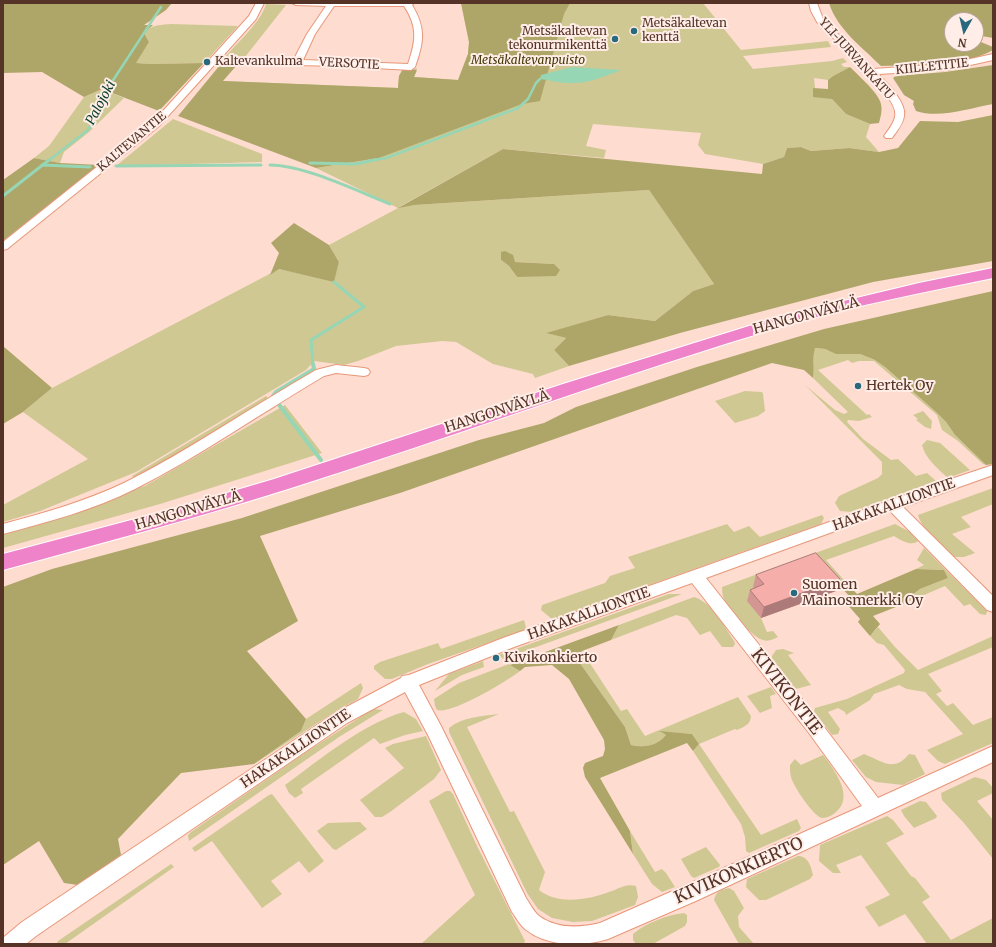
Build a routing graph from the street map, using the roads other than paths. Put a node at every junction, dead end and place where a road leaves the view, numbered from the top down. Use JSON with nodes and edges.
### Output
{"nodes":[{"id":1,"x":260,"y":3,"type":"edge"},
{"id":2,"x":296,"y":3,"type":"edge"},
{"id":3,"x":407,"y":3,"type":"edge"},
{"id":4,"x":410,"y":3,"type":"edge"},
{"id":5,"x":813,"y":3,"type":"edge"},
{"id":6,"x":330,"y":4,"type":"edge"},
{"id":7,"x":993,"y":57,"type":"edge"},
{"id":8,"x":214,"y":60,"type":"junction"},
{"id":9,"x":298,"y":61,"type":"junction"},
{"id":10,"x":871,"y":72,"type":"junction"},
{"id":11,"x":889,"y":136,"type":"dead end"},
{"id":12,"x":3,"y":247,"type":"edge"},
{"id":13,"x":993,"y":273,"type":"edge"},
{"id":14,"x":364,"y":372,"type":"dead end"},
{"id":15,"x":993,"y":470,"type":"edge"},
{"id":16,"x":892,"y":505,"type":"junction"},
{"id":17,"x":3,"y":529,"type":"edge"},
{"id":18,"x":3,"y":562,"type":"edge"},
{"id":19,"x":695,"y":576,"type":"junction"},
{"id":20,"x":993,"y":606,"type":"edge"},
{"id":21,"x":408,"y":681,"type":"junction"},
{"id":22,"x":993,"y":754,"type":"edge"},
{"id":23,"x":875,"y":809,"type":"junction"},
{"id":24,"x":11,"y":944,"type":"edge"}],
"edges":[{"from":1,"to":8,"type":"street","name":"KALTEVANTIE"},
{"from":2,"to":6,"type":"street"},
{"from":3,"to":4,"type":"street"},
{"from":3,"to":6,"type":"street"},
{"from":3,"to":9,"type":"street","name":"VERSOTIE"},
{"from":5,"to":10,"type":"street","name":"YLI-JURVANKATU"},
{"from":6,"to":9,"type":"street"},
{"from":7,"to":10,"type":"street","name":"KIILLETITIE"},
{"from":8,"to":9,"type":"street","name":"VERSOTIE"},
{"from":8,"to":12,"type":"street","name":"KALTEVANTIE"},
{"from":10,"to":11,"type":"street","name":"YLI-JURVANKATU"},
{"from":13,"to":18,"type":"highway","name":"HANGONVÄYLÄ"},
{"from":14,"to":17,"type":"street"},
{"from":15,"to":16,"type":"street","name":"HAKAKALLIONTIE"},
{"from":16,"to":19,"type":"street","name":"HAKAKALLIONTIE"},
{"from":16,"to":20,"type":"street"},
{"from":19,"to":21,"type":"street","name":"HAKAKALLIONTIE"},
{"from":19,"to":23,"type":"street","name":"KIVIKONTIE"},
{"from":21,"to":23,"type":"street","name":"KIVIKONKIERTO"},
{"from":21,"to":24,"type":"street","name":"HAKAKALLIONTIE"},
{"from":22,"to":23,"type":"street","name":"KIVIKONKIERTO"}]}
